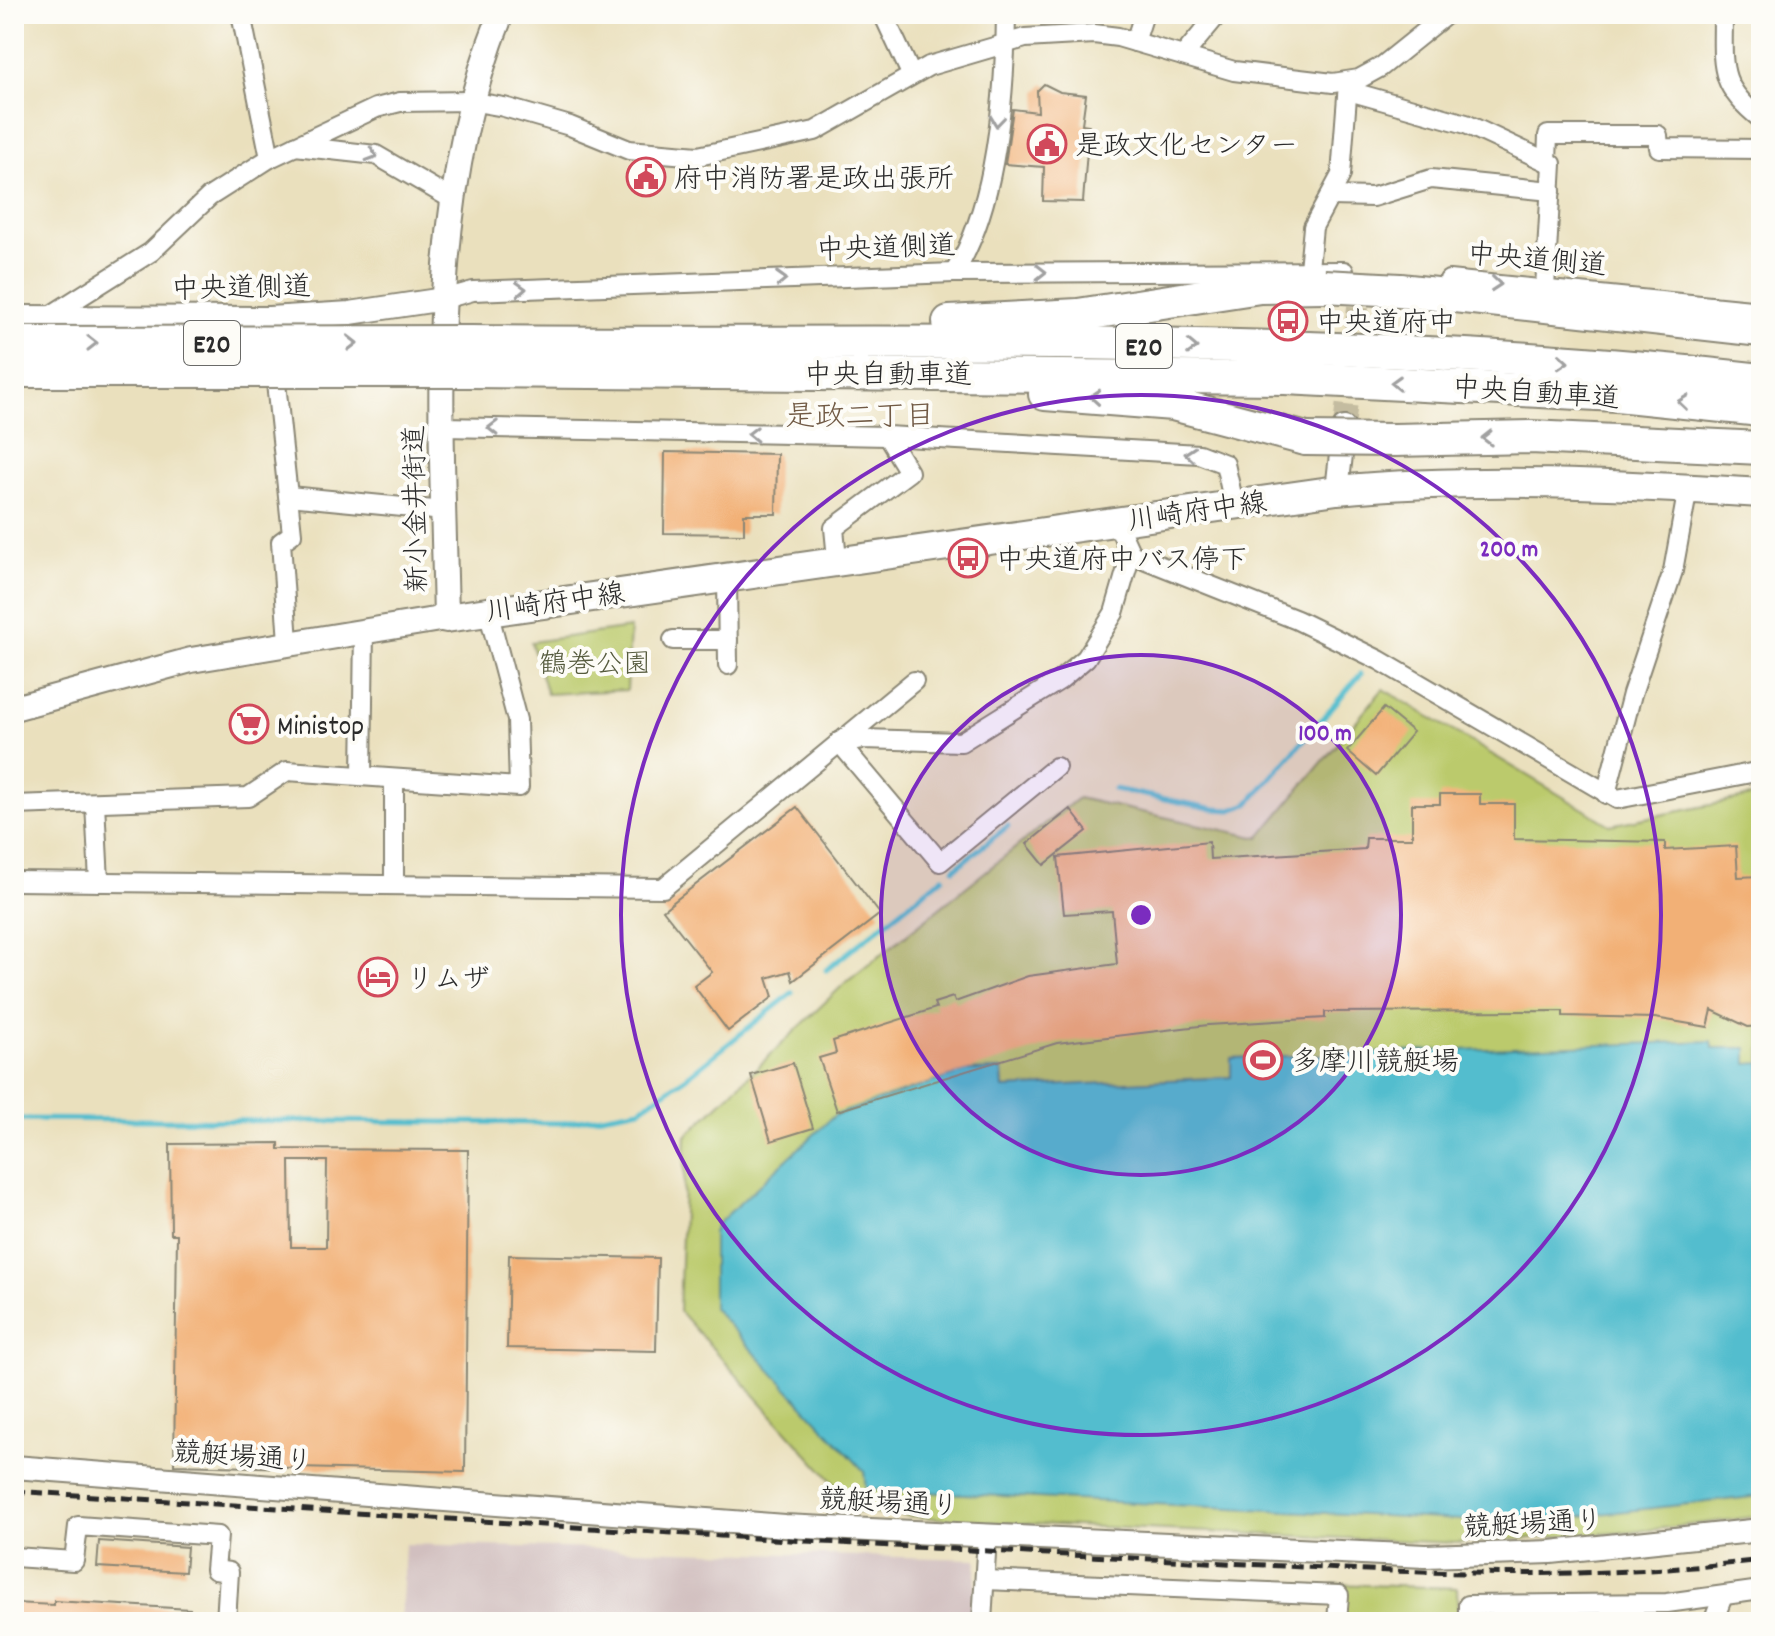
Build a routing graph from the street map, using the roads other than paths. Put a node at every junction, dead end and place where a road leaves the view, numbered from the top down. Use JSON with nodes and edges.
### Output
{"nodes":[{"id":1,"x":241,"y":14,"type":"edge"},
{"id":2,"x":501,"y":14,"type":"edge"},
{"id":3,"x":883,"y":14,"type":"edge"},
{"id":4,"x":1006,"y":14,"type":"edge"},
{"id":5,"x":1144,"y":14,"type":"edge"},
{"id":6,"x":1218,"y":14,"type":"edge"},
{"id":7,"x":1447,"y":14,"type":"edge"},
{"id":8,"x":1723,"y":14,"type":"edge"},
{"id":9,"x":1135,"y":42,"type":"junction"},
{"id":10,"x":1005,"y":43,"type":"junction"},
{"id":11,"x":1183,"y":56,"type":"junction"},
{"id":12,"x":911,"y":74,"type":"junction"},
{"id":13,"x":1348,"y":87,"type":"junction"},
{"id":14,"x":470,"y":101,"type":"junction"},
{"id":15,"x":1761,"y":119,"type":"edge"},
{"id":16,"x":295,"y":146,"type":"junction"},
{"id":17,"x":1761,"y":149,"type":"edge"},
{"id":18,"x":270,"y":158,"type":"junction"},
{"id":19,"x":1547,"y":162,"type":"junction"},
{"id":20,"x":1551,"y":191,"type":"junction"},
{"id":21,"x":1331,"y":196,"type":"junction"},
{"id":22,"x":450,"y":198,"type":"junction"},
{"id":23,"x":954,"y":273,"type":"junction"},
{"id":24,"x":1362,"y":273,"type":"junction"},
{"id":25,"x":1317,"y":278,"type":"junction"},
{"id":26,"x":1545,"y":288,"type":"junction"},
{"id":27,"x":444,"y":299,"type":"junction"},
{"id":28,"x":1358,"y":307,"type":"tunnel mouth"},
{"id":29,"x":1761,"y":311,"type":"edge"},
{"id":30,"x":14,"y":317,"type":"edge"},
{"id":31,"x":48,"y":317,"type":"junction"},
{"id":32,"x":269,"y":318,"type":"junction"},
{"id":33,"x":1761,"y":330,"type":"edge"},
{"id":34,"x":526,"y":342,"type":"junction"},
{"id":35,"x":14,"y":343,"type":"edge"},
{"id":36,"x":470,"y":356,"type":"junction"},
{"id":37,"x":14,"y":371,"type":"edge"},
{"id":38,"x":538,"y":372,"type":"junction"},
{"id":39,"x":1761,"y":380,"type":"edge"},
{"id":40,"x":1761,"y":410,"type":"edge"},
{"id":41,"x":443,"y":427,"type":"junction"},
{"id":42,"x":1344,"y":427,"type":"tunnel mouth"},
{"id":43,"x":887,"y":436,"type":"junction"},
{"id":44,"x":1761,"y":448,"type":"edge"},
{"id":45,"x":1688,"y":488,"type":"junction"},
{"id":46,"x":1337,"y":490,"type":"junction"},
{"id":47,"x":1761,"y":493,"type":"edge"},
{"id":48,"x":289,"y":496,"type":"junction"},
{"id":49,"x":1234,"y":504,"type":"junction"},
{"id":50,"x":444,"y":511,"type":"junction"},
{"id":51,"x":1116,"y":521,"type":"junction"},
{"id":52,"x":1131,"y":554,"type":"junction"},
{"id":53,"x":837,"y":559,"type":"junction"},
{"id":54,"x":727,"y":576,"type":"junction"},
{"id":55,"x":488,"y":611,"type":"junction"},
{"id":56,"x":446,"y":618,"type":"junction"},
{"id":57,"x":364,"y":629,"type":"junction"},
{"id":58,"x":673,"y":640,"type":"dead end"},
{"id":59,"x":728,"y":640,"type":"junction"},
{"id":60,"x":288,"y":642,"type":"junction"},
{"id":61,"x":728,"y":665,"type":"dead end"},
{"id":62,"x":914,"y":681,"type":"dead end"},
{"id":63,"x":14,"y":708,"type":"edge"},
{"id":64,"x":839,"y":742,"type":"junction"},
{"id":65,"x":1056,"y":767,"type":"dead end"},
{"id":66,"x":1761,"y":771,"type":"edge"},
{"id":67,"x":362,"y":776,"type":"junction"},
{"id":68,"x":394,"y":779,"type":"junction"},
{"id":69,"x":1606,"y":794,"type":"junction"},
{"id":70,"x":95,"y":803,"type":"junction"},
{"id":71,"x":14,"y":805,"type":"edge"},
{"id":72,"x":14,"y":881,"type":"edge"},
{"id":73,"x":99,"y":882,"type":"junction"},
{"id":74,"x":394,"y":885,"type":"junction"},
{"id":75,"x":14,"y":1467,"type":"edge"},
{"id":76,"x":1761,"y":1530,"type":"edge"},
{"id":77,"x":987,"y":1536,"type":"junction"},
{"id":78,"x":14,"y":1557,"type":"edge"},
{"id":79,"x":985,"y":1580,"type":"junction"},
{"id":80,"x":1761,"y":1590,"type":"edge"},
{"id":81,"x":1723,"y":1596,"type":"junction"},
{"id":82,"x":226,"y":1622,"type":"edge"},
{"id":83,"x":982,"y":1622,"type":"edge"},
{"id":84,"x":1337,"y":1622,"type":"edge"},
{"id":85,"x":1468,"y":1622,"type":"edge"},
{"id":86,"x":1713,"y":1622,"type":"edge"}],
"edges":[{"from":1,"to":18,"type":"street"},
{"from":2,"to":14,"type":"main road","name":"新小金井街道"},
{"from":3,"to":12,"type":"street"},
{"from":4,"to":10,"type":"street"},
{"from":5,"to":9,"type":"street"},
{"from":6,"to":11,"type":"street"},
{"from":7,"to":13,"type":"street"},
{"from":8,"to":15,"type":"street"},
{"from":9,"to":10,"type":"street"},
{"from":9,"to":11,"type":"street"},
{"from":10,"to":12,"type":"street"},
{"from":10,"to":23,"type":"street","one_way":true},
{"from":11,"to":13,"type":"street"},
{"from":12,"to":14,"type":"street"},
{"from":13,"to":19,"type":"street"},
{"from":13,"to":21,"type":"street"},
{"from":14,"to":16,"type":"street"},
{"from":14,"to":22,"type":"main road","name":"新小金井街道"},
{"from":16,"to":18,"type":"street"},
{"from":16,"to":22,"type":"street","one_way":true},
{"from":17,"to":19,"type":"street"},
{"from":18,"to":31,"type":"street"},
{"from":19,"to":20,"type":"street"},
{"from":20,"to":21,"type":"street"},
{"from":20,"to":26,"type":"street"},
{"from":21,"to":25,"type":"street"},
{"from":22,"to":27,"type":"main road","name":"新小金井街道"},
{"from":23,"to":25,"type":"street","name":"中央道側道","one_way":true},
{"from":27,"to":23,"type":"street","name":"中央道側道","one_way":true},
{"from":24,"to":25,"type":"street","name":"中央道側道"},
{"from":24,"to":26,"type":"street","name":"中央道側道","one_way":true},
{"from":24,"to":28,"type":"street"},
{"from":25,"to":33,"type":"highway","bridge":true},
{"from":25,"to":34,"type":"highway"},
{"from":26,"to":29,"type":"street","name":"中央道側道"},
{"from":27,"to":32,"type":"street","name":"中央道側道"},
{"from":27,"to":41,"type":"main road","name":"新小金井街道"},
{"from":30,"to":31,"type":"street","name":"中央道側道"},
{"from":31,"to":32,"type":"street","name":"中央道側道"},
{"from":32,"to":48,"type":"street"},
{"from":34,"to":36,"type":"highway","name":"中央自動車道","number":"E20"},
{"from":34,"to":39,"type":"highway","name":"中央自動車道","number":"E20","one_way":true},
{"from":35,"to":36,"type":"highway","name":"中央自動車道","number":"E20","one_way":true,"bridge":true},
{"from":36,"to":37,"type":"highway","name":"中央自動車道","number":"E20","bridge":true},
{"from":36,"to":38,"type":"highway","name":"中央自動車道","number":"E20"},
{"from":40,"to":38,"type":"highway","name":"中央自動車道","number":"E20","one_way":true},
{"from":44,"to":38,"type":"highway","one_way":true,"bridge":true},
{"from":43,"to":41,"type":"street","one_way":true},
{"from":41,"to":50,"type":"main road","name":"新小金井街道"},
{"from":42,"to":46,"type":"street"},
{"from":49,"to":43,"type":"street","one_way":true},
{"from":43,"to":53,"type":"street"},
{"from":45,"to":46,"type":"main road","name":"川崎府中線"},
{"from":45,"to":47,"type":"main road","name":"川崎府中線"},
{"from":45,"to":69,"type":"street"},
{"from":46,"to":49,"type":"main road","name":"川崎府中線"},
{"from":48,"to":50,"type":"street"},
{"from":48,"to":60,"type":"street"},
{"from":49,"to":51,"type":"main road","name":"川崎府中線"},
{"from":50,"to":56,"type":"main road","name":"新小金井街道"},
{"from":51,"to":52,"type":"street"},
{"from":51,"to":53,"type":"main road","name":"川崎府中線"},
{"from":52,"to":64,"type":"street"},
{"from":52,"to":69,"type":"street"},
{"from":53,"to":54,"type":"main road","name":"川崎府中線"},
{"from":54,"to":55,"type":"main road","name":"川崎府中線"},
{"from":54,"to":59,"type":"street"},
{"from":55,"to":56,"type":"main road","name":"川崎府中線"},
{"from":55,"to":68,"type":"street"},
{"from":56,"to":57,"type":"main road","name":"新小金井街道"},
{"from":57,"to":60,"type":"main road","name":"新小金井街道"},
{"from":57,"to":67,"type":"street"},
{"from":58,"to":59,"type":"street"},
{"from":59,"to":61,"type":"street"},
{"from":60,"to":63,"type":"main road","name":"新小金井街道"},
{"from":62,"to":64,"type":"street"},
{"from":64,"to":65,"type":"street"},
{"from":64,"to":74,"type":"street"},
{"from":66,"to":69,"type":"street"},
{"from":67,"to":68,"type":"street"},
{"from":67,"to":70,"type":"street"},
{"from":68,"to":74,"type":"street"},
{"from":70,"to":71,"type":"street"},
{"from":70,"to":73,"type":"street"},
{"from":72,"to":73,"type":"street"},
{"from":73,"to":74,"type":"street"},
{"from":75,"to":77,"type":"street","name":"競艇場通り"},
{"from":76,"to":77,"type":"street","name":"競艇場通り"},
{"from":77,"to":79,"type":"street"},
{"from":78,"to":82,"type":"street"},
{"from":79,"to":83,"type":"street"},
{"from":79,"to":84,"type":"street"},
{"from":80,"to":81,"type":"street"},
{"from":81,"to":85,"type":"street"},
{"from":81,"to":86,"type":"street"}]}
